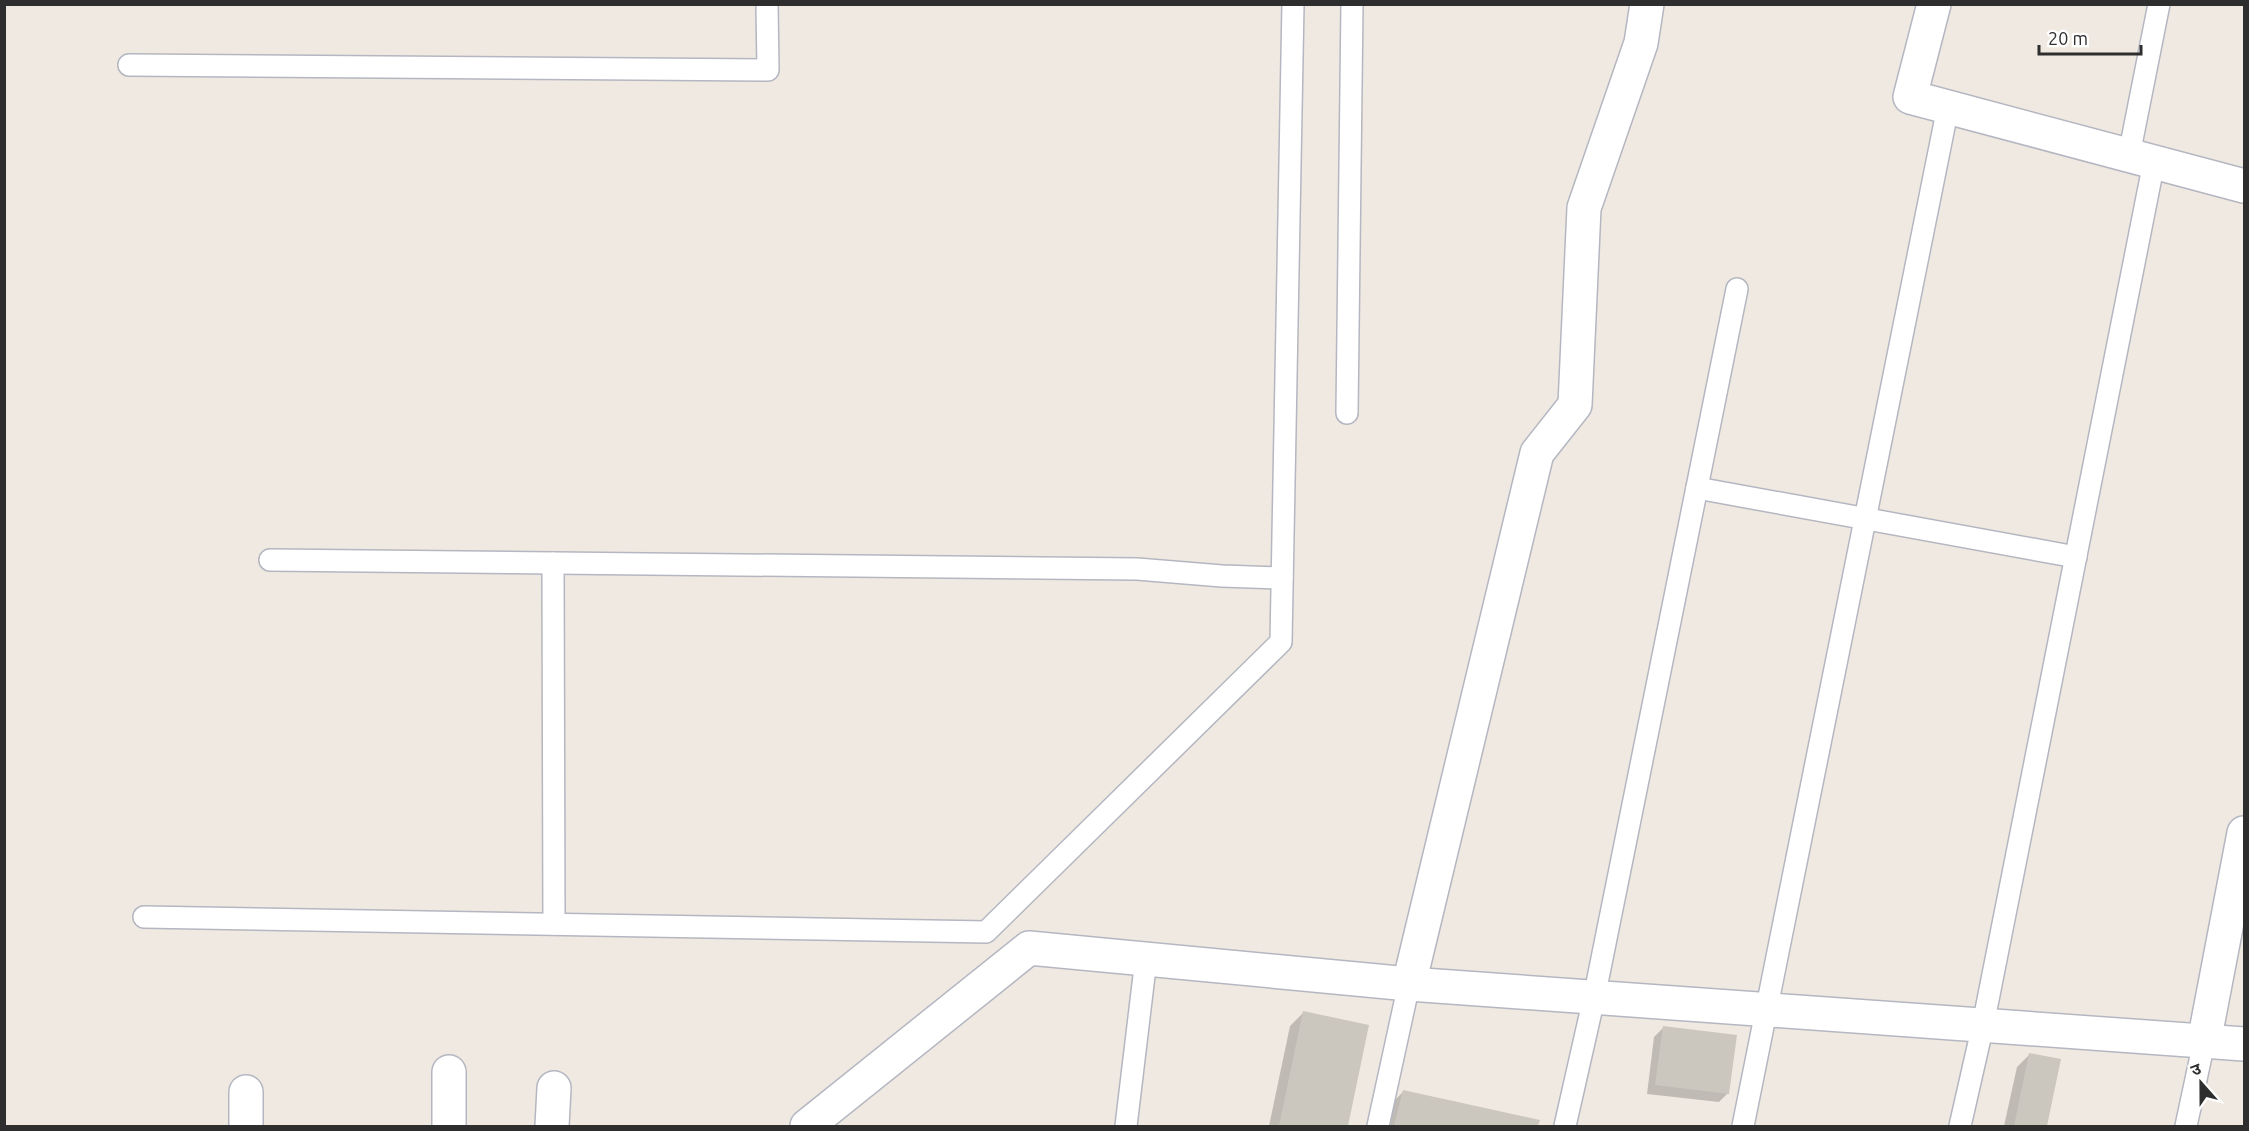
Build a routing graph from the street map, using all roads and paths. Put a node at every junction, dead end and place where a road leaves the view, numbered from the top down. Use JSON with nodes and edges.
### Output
{"nodes":[{"id":1,"x":767,"y":4,"type":"edge"},
{"id":2,"x":1293,"y":4,"type":"edge"},
{"id":3,"x":1352,"y":4,"type":"edge"},
{"id":4,"x":1647,"y":4,"type":"edge"},
{"id":5,"x":1934,"y":4,"type":"edge"},
{"id":6,"x":2158,"y":4,"type":"edge"},
{"id":7,"x":129,"y":65,"type":"dead end"},
{"id":8,"x":1948,"y":107,"type":"junction"},
{"id":9,"x":2142,"y":159,"type":"junction"},
{"id":10,"x":2244,"y":186,"type":"edge"},
{"id":11,"x":1737,"y":289,"type":"dead end"},
{"id":12,"x":1347,"y":413,"type":"dead end"},
{"id":13,"x":1697,"y":488,"type":"junction"},
{"id":14,"x":1867,"y":519,"type":"junction"},
{"id":15,"x":2076,"y":557,"type":"junction"},
{"id":16,"x":270,"y":560,"type":"dead end"},
{"id":17,"x":553,"y":563,"type":"junction"},
{"id":18,"x":1282,"y":578,"type":"junction"},
{"id":19,"x":2244,"y":833,"type":"edge"},
{"id":20,"x":144,"y":917,"type":"dead end"},
{"id":21,"x":554,"y":924,"type":"junction"},
{"id":22,"x":1146,"y":959,"type":"junction"},
{"id":23,"x":1409,"y":984,"type":"junction"},
{"id":24,"x":1594,"y":998,"type":"junction"},
{"id":25,"x":1768,"y":1010,"type":"junction"},
{"id":26,"x":1983,"y":1025,"type":"junction"},
{"id":27,"x":2204,"y":1042,"type":"junction"},
{"id":28,"x":2244,"y":1044,"type":"edge"},
{"id":29,"x":448,"y":1072,"type":"dead end"},
{"id":30,"x":554,"y":1088,"type":"dead end"},
{"id":31,"x":246,"y":1092,"type":"dead end"},
{"id":32,"x":246,"y":1126,"type":"edge"},
{"id":33,"x":449,"y":1126,"type":"edge"},
{"id":34,"x":552,"y":1126,"type":"edge"},
{"id":35,"x":807,"y":1126,"type":"edge"},
{"id":36,"x":1126,"y":1126,"type":"edge"},
{"id":37,"x":1378,"y":1126,"type":"edge"},
{"id":38,"x":1565,"y":1126,"type":"edge"},
{"id":39,"x":1743,"y":1126,"type":"edge"},
{"id":40,"x":1959,"y":1126,"type":"edge"},
{"id":41,"x":2186,"y":1126,"type":"edge"}],
"edges":[{"from":1,"to":7,"type":"lane"},
{"from":2,"to":18,"type":"lane"},
{"from":3,"to":12,"type":"lane"},
{"from":4,"to":23,"type":"street"},
{"from":5,"to":8,"type":"street"},
{"from":6,"to":9,"type":"lane"},
{"from":8,"to":9,"type":"street"},
{"from":8,"to":14,"type":"lane"},
{"from":9,"to":10,"type":"street"},
{"from":9,"to":15,"type":"lane"},
{"from":11,"to":13,"type":"lane"},
{"from":13,"to":14,"type":"lane"},
{"from":13,"to":24,"type":"lane"},
{"from":14,"to":15,"type":"lane"},
{"from":14,"to":25,"type":"lane"},
{"from":15,"to":26,"type":"lane"},
{"from":16,"to":17,"type":"lane"},
{"from":17,"to":18,"type":"lane"},
{"from":17,"to":21,"type":"lane"},
{"from":18,"to":21,"type":"lane"},
{"from":19,"to":27,"type":"street"},
{"from":20,"to":21,"type":"lane"},
{"from":22,"to":23,"type":"street"},
{"from":22,"to":35,"type":"street"},
{"from":22,"to":36,"type":"lane"},
{"from":23,"to":24,"type":"street"},
{"from":23,"to":37,"type":"lane"},
{"from":24,"to":25,"type":"street"},
{"from":24,"to":38,"type":"lane"},
{"from":25,"to":26,"type":"street"},
{"from":25,"to":39,"type":"lane"},
{"from":26,"to":27,"type":"street"},
{"from":26,"to":40,"type":"lane"},
{"from":27,"to":28,"type":"street"},
{"from":27,"to":41,"type":"lane"},
{"from":29,"to":33,"type":"street"},
{"from":30,"to":34,"type":"street"},
{"from":31,"to":32,"type":"street"}]}
